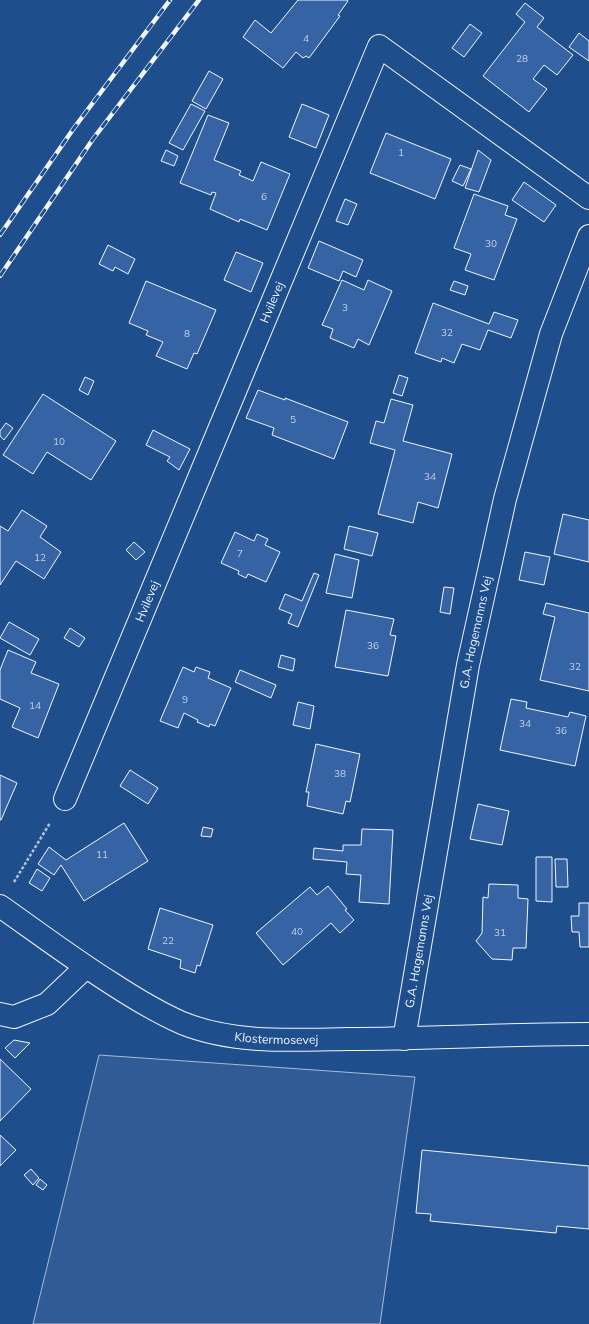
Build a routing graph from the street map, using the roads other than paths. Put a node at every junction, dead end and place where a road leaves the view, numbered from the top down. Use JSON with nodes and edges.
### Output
{"nodes":[{"id":1,"x":589,"y":198,"type":"edge"},
{"id":2,"x":589,"y":236,"type":"edge"},
{"id":3,"x":65,"y":799,"type":"road end"},
{"id":4,"x":0,"y":906,"type":"edge"},
{"id":5,"x":86,"y":967,"type":"junction"},
{"id":6,"x":0,"y":1014,"type":"edge"},
{"id":7,"x":589,"y":1034,"type":"edge"},
{"id":8,"x":404,"y":1039,"type":"junction"}],
"edges":[{"from":1,"to":3,"type":"street","name":"Hvilevej"},
{"from":2,"to":8,"type":"street","name":"G.A. Hagemanns Vej"},
{"from":4,"to":5,"type":"street","name":"Klostermosevej"},
{"from":5,"to":6,"type":"street"},
{"from":5,"to":8,"type":"street","name":"Klostermosevej"},
{"from":7,"to":8,"type":"street","name":"Klostermosevej"}]}
